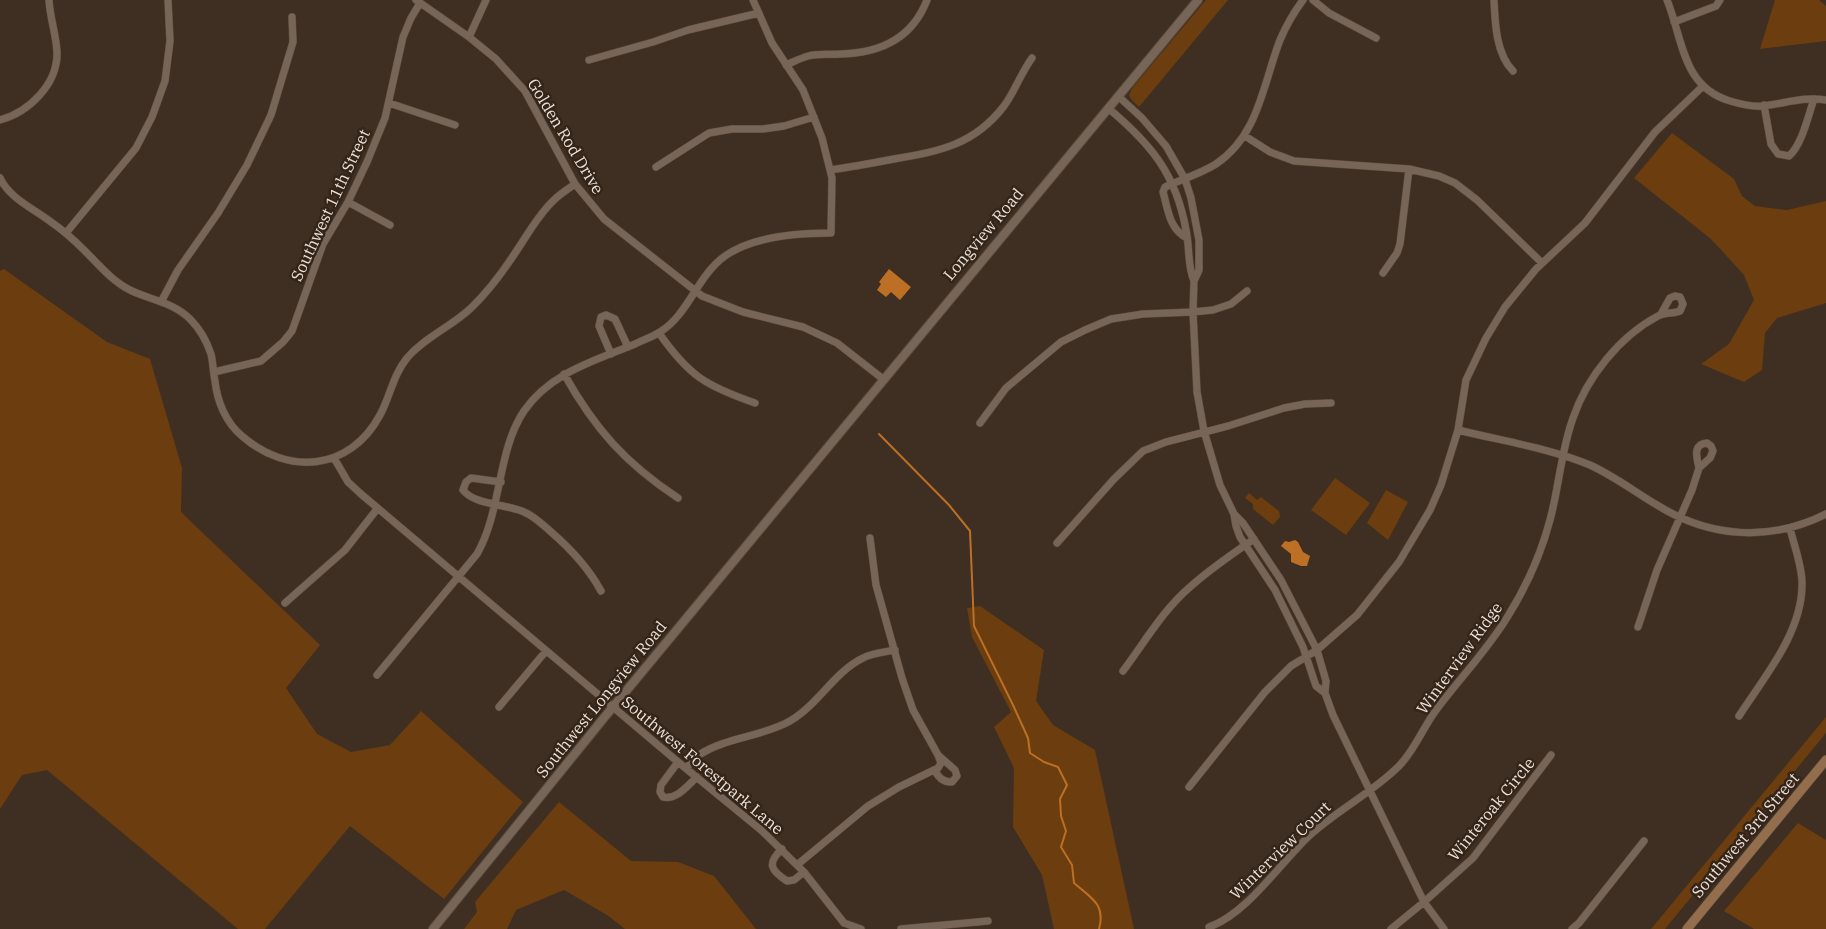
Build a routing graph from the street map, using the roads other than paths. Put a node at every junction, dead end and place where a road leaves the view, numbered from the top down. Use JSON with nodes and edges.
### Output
{"nodes":[{"id":1,"x":49,"y":0,"type":"edge"},
{"id":2,"x":168,"y":0,"type":"edge"},
{"id":3,"x":486,"y":0,"type":"edge"},
{"id":4,"x":753,"y":0,"type":"edge"},
{"id":5,"x":927,"y":0,"type":"edge"},
{"id":6,"x":1197,"y":0,"type":"edge"},
{"id":7,"x":1303,"y":0,"type":"edge"},
{"id":8,"x":1313,"y":0,"type":"edge"},
{"id":9,"x":1494,"y":0,"type":"edge"},
{"id":10,"x":1676,"y":0,"type":"edge"},
{"id":11,"x":1720,"y":0,"type":"edge"},
{"id":12,"x":1668,"y":1,"type":"edge"},
{"id":13,"x":418,"y":2,"type":"edge"},
{"id":14,"x":759,"y":13,"type":"junction"},
{"id":15,"x":292,"y":17,"type":"dead end"},
{"id":16,"x":1674,"y":22,"type":"junction"},
{"id":17,"x":469,"y":37,"type":"junction"},
{"id":18,"x":1376,"y":38,"type":"dead end"},
{"id":19,"x":1032,"y":58,"type":"dead end"},
{"id":20,"x":589,"y":60,"type":"dead end"},
{"id":21,"x":786,"y":65,"type":"junction"},
{"id":22,"x":1513,"y":71,"type":"dead end"},
{"id":23,"x":1702,"y":87,"type":"junction"},
{"id":24,"x":1118,"y":96,"type":"junction"},
{"id":25,"x":1814,"y":99,"type":"junction"},
{"id":26,"x":1826,"y":100,"type":"edge"},
{"id":27,"x":389,"y":103,"type":"junction"},
{"id":28,"x":1764,"y":105,"type":"junction"},
{"id":29,"x":1108,"y":108,"type":"junction"},
{"id":30,"x":814,"y":117,"type":"junction"},
{"id":31,"x":0,"y":120,"type":"edge"},
{"id":32,"x":455,"y":125,"type":"dead end"},
{"id":33,"x":1245,"y":136,"type":"junction"},
{"id":34,"x":656,"y":167,"type":"dead end"},
{"id":35,"x":1409,"y":168,"type":"junction"},
{"id":36,"x":830,"y":170,"type":"junction"},
{"id":37,"x":0,"y":178,"type":"edge"},
{"id":38,"x":1185,"y":179,"type":"junction"},
{"id":39,"x":575,"y":184,"type":"junction"},
{"id":40,"x":1173,"y":184,"type":"junction"},
{"id":41,"x":348,"y":202,"type":"junction"},
{"id":42,"x":390,"y":225,"type":"dead end"},
{"id":43,"x":66,"y":233,"type":"junction"},
{"id":44,"x":1187,"y":237,"type":"junction"},
{"id":45,"x":1542,"y":263,"type":"junction"},
{"id":46,"x":1383,"y":273,"type":"dead end"},
{"id":47,"x":1194,"y":281,"type":"junction"},
{"id":48,"x":696,"y":291,"type":"junction"},
{"id":49,"x":1247,"y":291,"type":"dead end"},
{"id":50,"x":162,"y":302,"type":"junction"},
{"id":51,"x":1193,"y":312,"type":"junction"},
{"id":52,"x":1661,"y":314,"type":"dead end"},
{"id":53,"x":659,"y":333,"type":"junction"},
{"id":54,"x":628,"y":347,"type":"junction"},
{"id":55,"x":611,"y":354,"type":"junction"},
{"id":56,"x":214,"y":372,"type":"junction"},
{"id":57,"x":564,"y":374,"type":"junction"},
{"id":58,"x":883,"y":379,"type":"junction"},
{"id":59,"x":755,"y":403,"type":"dead end"},
{"id":60,"x":1331,"y":403,"type":"dead end"},
{"id":61,"x":980,"y":423,"type":"dead end"},
{"id":62,"x":1458,"y":430,"type":"junction"},
{"id":63,"x":1204,"y":431,"type":"junction"},
{"id":64,"x":1564,"y":456,"type":"junction"},
{"id":65,"x":334,"y":458,"type":"junction"},
{"id":66,"x":1699,"y":468,"type":"dead end"},
{"id":67,"x":501,"y":482,"type":"junction"},
{"id":68,"x":793,"y":488,"type":"joint"},
{"id":69,"x":678,"y":498,"type":"dead end"},
{"id":70,"x":496,"y":504,"type":"junction"},
{"id":71,"x":378,"y":509,"type":"junction"},
{"id":72,"x":1234,"y":514,"type":"junction"},
{"id":73,"x":1826,"y":514,"type":"edge"},
{"id":74,"x":1680,"y":518,"type":"junction"},
{"id":75,"x":1790,"y":528,"type":"junction"},
{"id":76,"x":870,"y":538,"type":"dead end"},
{"id":77,"x":1254,"y":539,"type":"junction"},
{"id":78,"x":1057,"y":543,"type":"dead end"},
{"id":79,"x":1246,"y":545,"type":"junction"},
{"id":80,"x":458,"y":577,"type":"junction"},
{"id":81,"x":602,"y":591,"type":"dead end"},
{"id":82,"x":285,"y":603,"type":"dead end"},
{"id":83,"x":1638,"y":627,"type":"dead end"},
{"id":84,"x":895,"y":650,"type":"junction"},
{"id":85,"x":1317,"y":650,"type":"junction"},
{"id":86,"x":546,"y":651,"type":"junction"},
{"id":87,"x":1306,"y":657,"type":"junction"},
{"id":88,"x":1123,"y":671,"type":"dead end"},
{"id":89,"x":377,"y":675,"type":"dead end"},
{"id":90,"x":1325,"y":693,"type":"junction"},
{"id":91,"x":500,"y":707,"type":"dead end"},
{"id":92,"x":613,"y":707,"type":"junction"},
{"id":93,"x":1739,"y":716,"type":"dead end"},
{"id":94,"x":938,"y":755,"type":"junction"},
{"id":95,"x":1551,"y":755,"type":"dead end"},
{"id":96,"x":1826,"y":760,"type":"edge"},
{"id":97,"x":678,"y":762,"type":"junction"},
{"id":98,"x":686,"y":768,"type":"junction"},
{"id":99,"x":935,"y":771,"type":"junction"},
{"id":100,"x":697,"y":777,"type":"junction"},
{"id":101,"x":1189,"y":788,"type":"dead end"},
{"id":102,"x":1369,"y":790,"type":"junction"},
{"id":103,"x":1644,"y":841,"type":"dead end"},
{"id":104,"x":782,"y":849,"type":"junction"},
{"id":105,"x":797,"y":865,"type":"junction"},
{"id":106,"x":804,"y":872,"type":"junction"},
{"id":107,"x":1424,"y":902,"type":"junction"},
{"id":108,"x":988,"y":921,"type":"dead end"},
{"id":109,"x":842,"y":926,"type":"edge"},
{"id":110,"x":1209,"y":927,"type":"dead end"},
{"id":111,"x":433,"y":929,"type":"edge"},
{"id":112,"x":861,"y":929,"type":"edge"},
{"id":113,"x":902,"y":929,"type":"edge"},
{"id":114,"x":1391,"y":929,"type":"edge"},
{"id":115,"x":1444,"y":929,"type":"edge"},
{"id":116,"x":1572,"y":929,"type":"edge"},
{"id":117,"x":1687,"y":929,"type":"edge"}],
"edges":[{"from":1,"to":31,"type":"street"},
{"from":2,"to":43,"type":"street"},
{"from":3,"to":17,"type":"street"},
{"from":4,"to":14,"type":"street"},
{"from":5,"to":21,"type":"street"},
{"from":6,"to":24,"type":"street","name":"Longview Road"},
{"from":7,"to":33,"type":"street"},
{"from":8,"to":18,"type":"street"},
{"from":9,"to":22,"type":"street"},
{"from":10,"to":12,"type":"street"},
{"from":11,"to":16,"type":"street"},
{"from":12,"to":16,"type":"street"},
{"from":13,"to":17,"type":"street","name":"Golden Rod Drive"},
{"from":13,"to":27,"type":"street","name":"Southwest 11th Street"},
{"from":14,"to":20,"type":"street"},
{"from":14,"to":21,"type":"street"},
{"from":15,"to":50,"type":"street"},
{"from":16,"to":23,"type":"street"},
{"from":17,"to":39,"type":"street","name":"Golden Rod Drive"},
{"from":19,"to":36,"type":"street"},
{"from":21,"to":30,"type":"street"},
{"from":23,"to":28,"type":"street"},
{"from":23,"to":45,"type":"street"},
{"from":24,"to":29,"type":"street","name":"Longview Road"},
{"from":24,"to":38,"type":"street"},
{"from":25,"to":26,"type":"street"},
{"from":25,"to":28,"type":"street"},
{"from":25,"to":28,"type":"street"},
{"from":27,"to":32,"type":"street"},
{"from":27,"to":41,"type":"street","name":"Southwest 11th Street"},
{"from":29,"to":40,"type":"street"},
{"from":29,"to":58,"type":"street","name":"Longview Road"},
{"from":30,"to":34,"type":"street"},
{"from":30,"to":36,"type":"street"},
{"from":33,"to":35,"type":"street"},
{"from":33,"to":38,"type":"street"},
{"from":35,"to":45,"type":"street"},
{"from":35,"to":46,"type":"street"},
{"from":36,"to":48,"type":"street"},
{"from":37,"to":43,"type":"street"},
{"from":38,"to":40,"type":"street"},
{"from":38,"to":47,"type":"street"},
{"from":39,"to":48,"type":"street","name":"Golden Rod Drive"},
{"from":39,"to":65,"type":"street"},
{"from":40,"to":44,"type":"street"},
{"from":40,"to":44,"type":"street"},
{"from":41,"to":42,"type":"street"},
{"from":41,"to":56,"type":"street","name":"Southwest 11th Street"},
{"from":43,"to":50,"type":"street"},
{"from":44,"to":47,"type":"street"},
{"from":45,"to":62,"type":"street"},
{"from":47,"to":51,"type":"street"},
{"from":48,"to":53,"type":"street"},
{"from":48,"to":58,"type":"street","name":"Golden Rod Drive"},
{"from":49,"to":51,"type":"street"},
{"from":50,"to":56,"type":"street"},
{"from":51,"to":61,"type":"street"},
{"from":51,"to":63,"type":"street"},
{"from":52,"to":64,"type":"street","name":"Winterview Ridge"},
{"from":53,"to":54,"type":"street"},
{"from":53,"to":59,"type":"street"},
{"from":54,"to":55,"type":"street"},
{"from":54,"to":55,"type":"street"},
{"from":55,"to":57,"type":"street"},
{"from":56,"to":65,"type":"street"},
{"from":57,"to":67,"type":"street"},
{"from":57,"to":69,"type":"street"},
{"from":58,"to":68,"type":"street","name":"Longview Road"},
{"from":60,"to":63,"type":"street"},
{"from":62,"to":64,"type":"street"},
{"from":62,"to":85,"type":"street"},
{"from":63,"to":72,"type":"street"},
{"from":63,"to":78,"type":"street"},
{"from":64,"to":74,"type":"street"},
{"from":64,"to":102,"type":"street","name":"Winterview Ridge"},
{"from":65,"to":71,"type":"street","name":"Southwest Forestpark Lane"},
{"from":66,"to":74,"type":"street"},
{"from":67,"to":70,"type":"street"},
{"from":67,"to":70,"type":"street"},
{"from":68,"to":92,"type":"street","name":"Southwest Longview Road"},
{"from":70,"to":80,"type":"street"},
{"from":70,"to":81,"type":"street"},
{"from":71,"to":80,"type":"street","name":"Southwest Forestpark Lane"},
{"from":71,"to":82,"type":"street"},
{"from":72,"to":77,"type":"street"},
{"from":72,"to":79,"type":"street"},
{"from":73,"to":75,"type":"street"},
{"from":74,"to":75,"type":"street"},
{"from":74,"to":83,"type":"street"},
{"from":75,"to":93,"type":"street"},
{"from":76,"to":84,"type":"street"},
{"from":77,"to":79,"type":"street"},
{"from":77,"to":85,"type":"street"},
{"from":79,"to":87,"type":"street"},
{"from":79,"to":88,"type":"street"},
{"from":80,"to":86,"type":"street","name":"Southwest Forestpark Lane"},
{"from":80,"to":89,"type":"street"},
{"from":84,"to":94,"type":"street"},
{"from":84,"to":98,"type":"street"},
{"from":85,"to":87,"type":"street"},
{"from":85,"to":90,"type":"street"},
{"from":86,"to":91,"type":"street"},
{"from":86,"to":92,"type":"street","name":"Southwest Forestpark Lane"},
{"from":87,"to":90,"type":"street"},
{"from":87,"to":101,"type":"street"},
{"from":90,"to":102,"type":"street"},
{"from":92,"to":97,"type":"street","name":"Southwest Forestpark Lane"},
{"from":92,"to":111,"type":"street","name":"Southwest Longview Road"},
{"from":94,"to":99,"type":"street"},
{"from":94,"to":99,"type":"street"},
{"from":95,"to":107,"type":"street","name":"Winteroak Circle"},
{"from":96,"to":117,"type":"main road","name":"Southwest 3rd Street"},
{"from":97,"to":98,"type":"street","name":"Southwest Forestpark Lane"},
{"from":97,"to":100,"type":"street"},
{"from":98,"to":100,"type":"street","name":"Southwest Forestpark Lane"},
{"from":99,"to":105,"type":"street"},
{"from":100,"to":104,"type":"street","name":"Southwest Forestpark Lane"},
{"from":102,"to":107,"type":"street"},
{"from":102,"to":110,"type":"street","name":"Winterview Court"},
{"from":103,"to":116,"type":"street"},
{"from":104,"to":105,"type":"street","name":"Southwest Forestpark Lane"},
{"from":104,"to":106,"type":"street"},
{"from":105,"to":106,"type":"street","name":"Southwest Forestpark Lane"},
{"from":106,"to":109,"type":"street","name":"Southwest Forestpark Lane"},
{"from":107,"to":114,"type":"street","name":"Winteroak Circle"},
{"from":107,"to":115,"type":"street"},
{"from":108,"to":113,"type":"street"},
{"from":109,"to":112,"type":"street","name":"Southwest Forestpark Lane"}]}
